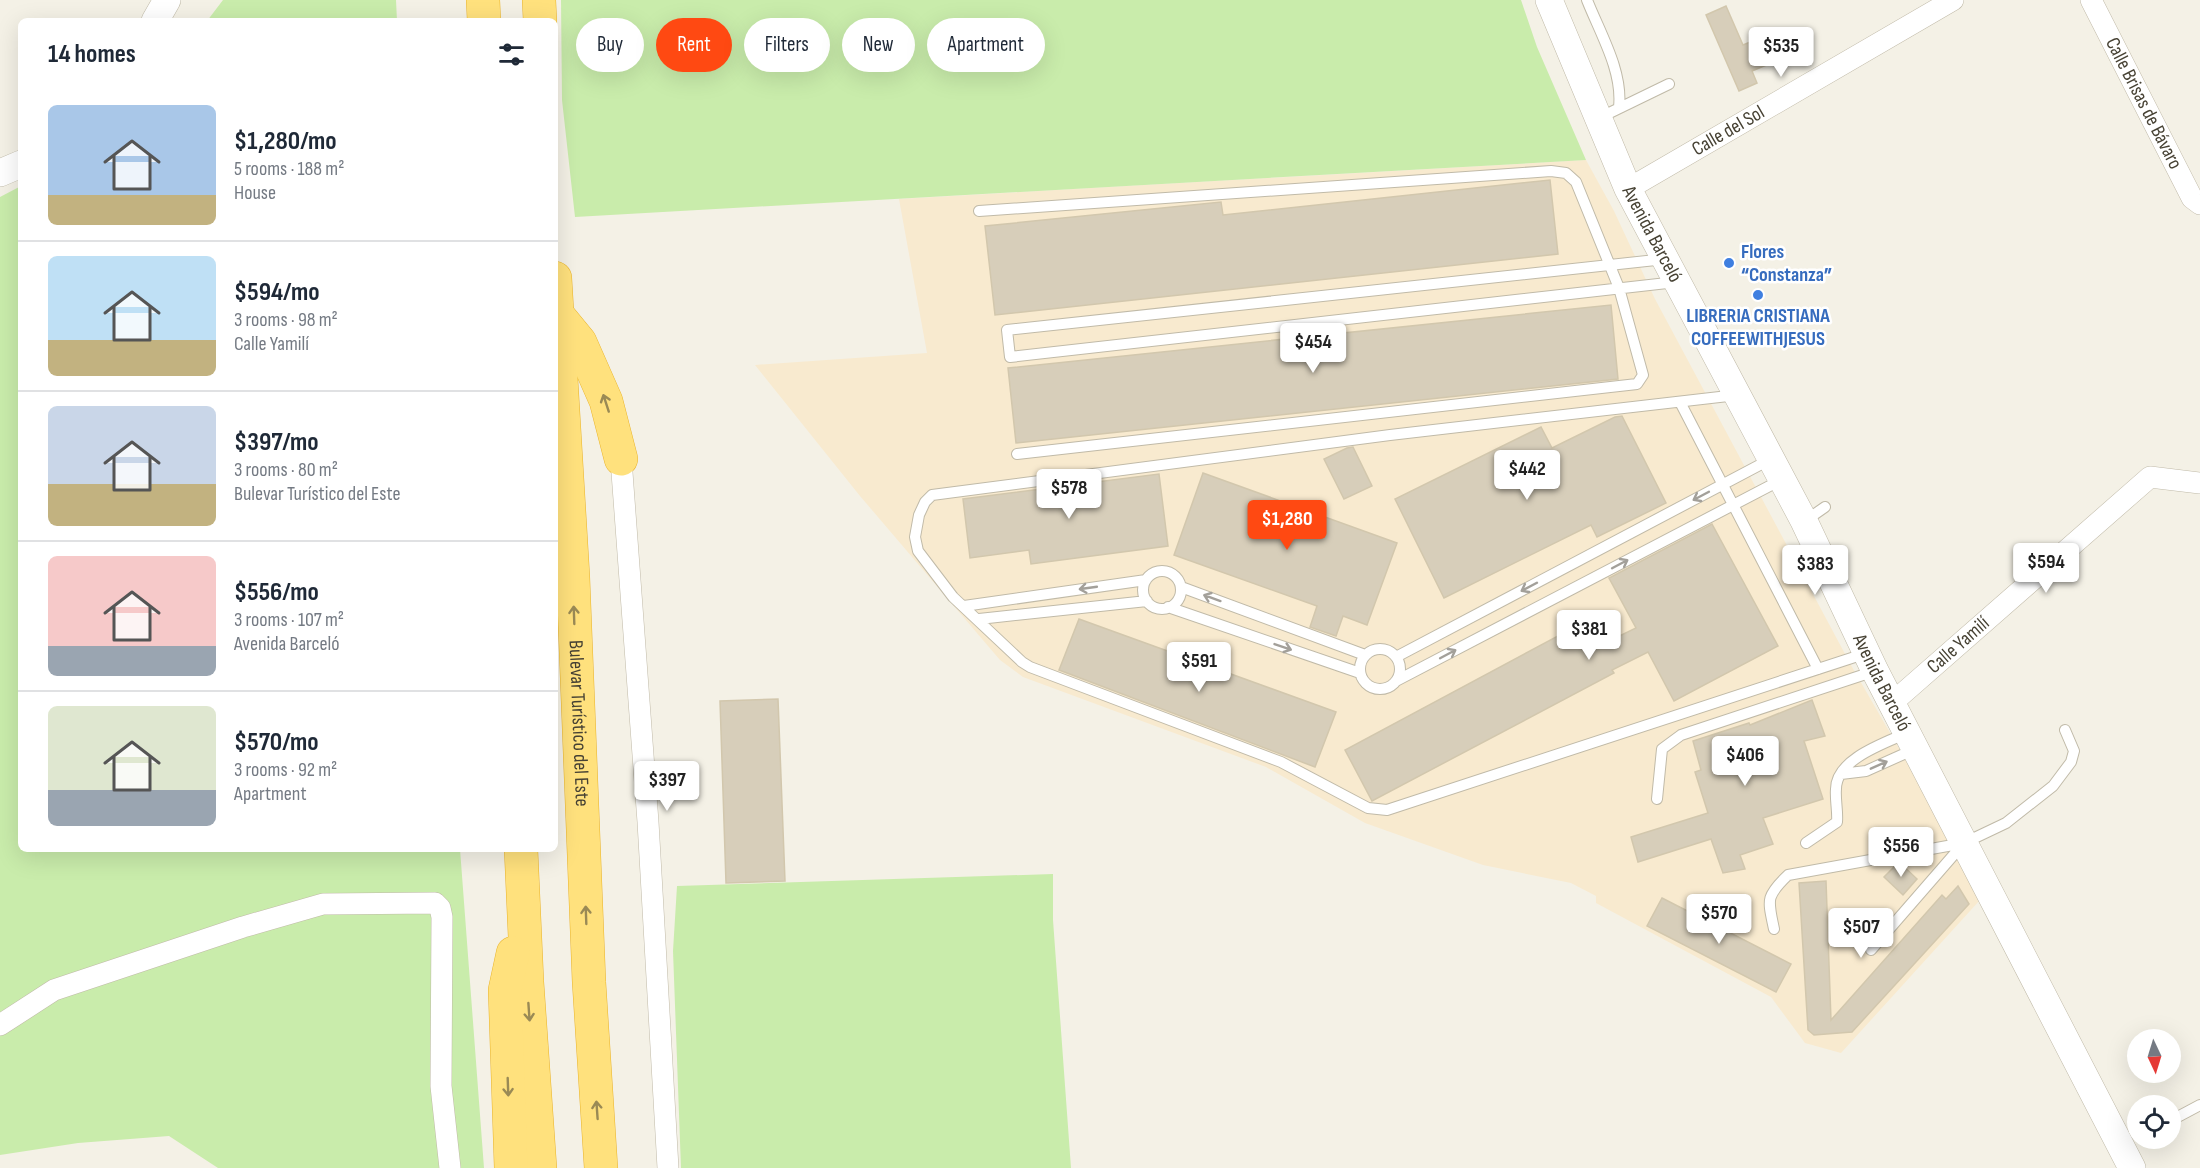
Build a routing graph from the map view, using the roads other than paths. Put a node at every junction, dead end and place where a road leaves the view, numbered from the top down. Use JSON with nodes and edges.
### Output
{"nodes":[{"id":1,"x":167,"y":0,"type":"edge"},
{"id":2,"x":539,"y":0,"type":"edge"},
{"id":3,"x":1549,"y":0,"type":"edge"},
{"id":4,"x":1587,"y":0,"type":"edge"},
{"id":5,"x":1953,"y":0,"type":"edge"},
{"id":6,"x":2091,"y":0,"type":"edge"},
{"id":7,"x":157,"y":18,"type":"edge"},
{"id":8,"x":540,"y":18,"type":"edge"},
{"id":9,"x":1669,"y":84,"type":"dead end"},
{"id":10,"x":1609,"y":113,"type":"junction"},
{"id":11,"x":18,"y":165,"type":"edge"},
{"id":12,"x":0,"y":173,"type":"edge"},
{"id":13,"x":1628,"y":189,"type":"junction"},
{"id":14,"x":2200,"y":204,"type":"edge"},
{"id":15,"x":980,"y":211,"type":"dead end"},
{"id":16,"x":1611,"y":265,"type":"junction"},
{"id":17,"x":1671,"y":271,"type":"junction"},
{"id":18,"x":1619,"y":288,"type":"junction"},
{"id":19,"x":558,"y":315,"type":"edge"},
{"id":20,"x":558,"y":330,"type":"edge"},
{"id":21,"x":1737,"y":395,"type":"junction"},
{"id":22,"x":1680,"y":402,"type":"junction"},
{"id":23,"x":1017,"y":454,"type":"dead end"},
{"id":24,"x":621,"y":459,"type":"joint"},
{"id":25,"x":1777,"y":469,"type":"junction"},
{"id":26,"x":2200,"y":483,"type":"edge"},
{"id":27,"x":1722,"y":484,"type":"junction"},
{"id":28,"x":1734,"y":505,"type":"junction"},
{"id":29,"x":1146,"y":580,"type":"junction"},
{"id":30,"x":1181,"y":587,"type":"junction"},
{"id":31,"x":1147,"y":601,"type":"junction"},
{"id":32,"x":964,"y":606,"type":"junction"},
{"id":33,"x":1168,"y":608,"type":"junction"},
{"id":34,"x":979,"y":620,"type":"junction"},
{"id":35,"x":1365,"y":655,"type":"junction"},
{"id":36,"x":1396,"y":657,"type":"junction"},
{"id":37,"x":1871,"y":662,"type":"junction"},
{"id":38,"x":1818,"y":669,"type":"junction"},
{"id":39,"x":1360,"y":673,"type":"junction"},
{"id":40,"x":1396,"y":681,"type":"junction"},
{"id":41,"x":1892,"y":703,"type":"junction"},
{"id":42,"x":2065,"y":730,"type":"dead end"},
{"id":43,"x":1911,"y":741,"type":"junction"},
{"id":44,"x":1841,"y":774,"type":"junction"},
{"id":45,"x":1657,"y":799,"type":"dead end"},
{"id":46,"x":1806,"y":843,"type":"dead end"},
{"id":47,"x":1964,"y":843,"type":"junction"},
{"id":48,"x":521,"y":852,"type":"edge"},
{"id":49,"x":524,"y":905,"type":"junction"},
{"id":50,"x":1774,"y":929,"type":"dead end"},
{"id":51,"x":1870,"y":950,"type":"dead end"},
{"id":52,"x":0,"y":1025,"type":"edge"},
{"id":53,"x":2200,"y":1105,"type":"edge"},
{"id":54,"x":2181,"y":1115,"type":"edge"},
{"id":55,"x":2128,"y":1153,"type":"edge"},
{"id":56,"x":450,"y":1168,"type":"edge"},
{"id":57,"x":511,"y":1168,"type":"edge"},
{"id":58,"x":540,"y":1168,"type":"edge"},
{"id":59,"x":601,"y":1168,"type":"edge"},
{"id":60,"x":668,"y":1168,"type":"edge"}],
"edges":[{"from":1,"to":7,"type":"street"},
{"from":2,"to":8,"type":"highway"},
{"from":3,"to":10,"type":"street","name":"Avenida Barceló"},
{"from":4,"to":10,"type":"lane"},
{"from":5,"to":13,"type":"street","name":"Calle del Sol"},
{"from":6,"to":14,"type":"street","name":"Calle Brisas de Bávaro"},
{"from":9,"to":10,"type":"lane"},
{"from":10,"to":13,"type":"street","name":"Avenida Barceló"},
{"from":11,"to":12,"type":"street"},
{"from":13,"to":17,"type":"street","name":"Avenida Barceló"},
{"from":15,"to":16,"type":"lane"},
{"from":16,"to":17,"type":"lane"},
{"from":16,"to":18,"type":"lane"},
{"from":16,"to":18,"type":"lane"},
{"from":17,"to":18,"type":"lane"},
{"from":17,"to":21,"type":"street","name":"Avenida Barceló"},
{"from":18,"to":23,"type":"lane"},
{"from":24,"to":19,"type":"highway","one_way":true},
{"from":59,"to":20,"type":"highway","name":"Bulevar Turístico del Este","one_way":true},
{"from":21,"to":22,"type":"lane"},
{"from":21,"to":25,"type":"street","name":"Avenida Barceló"},
{"from":22,"to":27,"type":"lane"},
{"from":22,"to":32,"type":"lane"},
{"from":24,"to":60,"type":"street"},
{"from":25,"to":27,"type":"lane"},
{"from":25,"to":28,"type":"lane"},
{"from":25,"to":37,"type":"street","name":"Avenida Barceló"},
{"from":26,"to":41,"type":"street","name":"Calle Yamilí"},
{"from":27,"to":28,"type":"lane"},
{"from":27,"to":36,"type":"lane","one_way":true},
{"from":28,"to":38,"type":"lane"},
{"from":40,"to":28,"type":"lane","one_way":true},
{"from":29,"to":30,"type":"lane"},
{"from":29,"to":31,"type":"lane"},
{"from":29,"to":32,"type":"lane","one_way":true},
{"from":30,"to":33,"type":"lane"},
{"from":35,"to":30,"type":"lane","one_way":true},
{"from":31,"to":33,"type":"lane"},
{"from":31,"to":34,"type":"lane"},
{"from":32,"to":34,"type":"lane"},
{"from":33,"to":39,"type":"lane","one_way":true},
{"from":34,"to":38,"type":"lane"},
{"from":35,"to":36,"type":"lane"},
{"from":35,"to":39,"type":"lane"},
{"from":36,"to":40,"type":"lane"},
{"from":37,"to":38,"type":"lane"},
{"from":37,"to":41,"type":"street","name":"Avenida Barceló"},
{"from":37,"to":45,"type":"lane"},
{"from":39,"to":40,"type":"lane"},
{"from":41,"to":43,"type":"street","name":"Avenida Barceló"},
{"from":42,"to":47,"type":"lane"},
{"from":44,"to":43,"type":"lane","one_way":true},
{"from":43,"to":44,"type":"lane"},
{"from":43,"to":47,"type":"street","name":"Avenida Barceló"},
{"from":44,"to":46,"type":"lane"},
{"from":47,"to":50,"type":"lane"},
{"from":47,"to":51,"type":"lane"},
{"from":47,"to":55,"type":"street","name":"Avenida Barceló"},
{"from":48,"to":49,"type":"highway"},
{"from":49,"to":57,"type":"highway","one_way":true},
{"from":49,"to":58,"type":"highway","one_way":true},
{"from":52,"to":56,"type":"street"},
{"from":53,"to":54,"type":"lane"}]}
